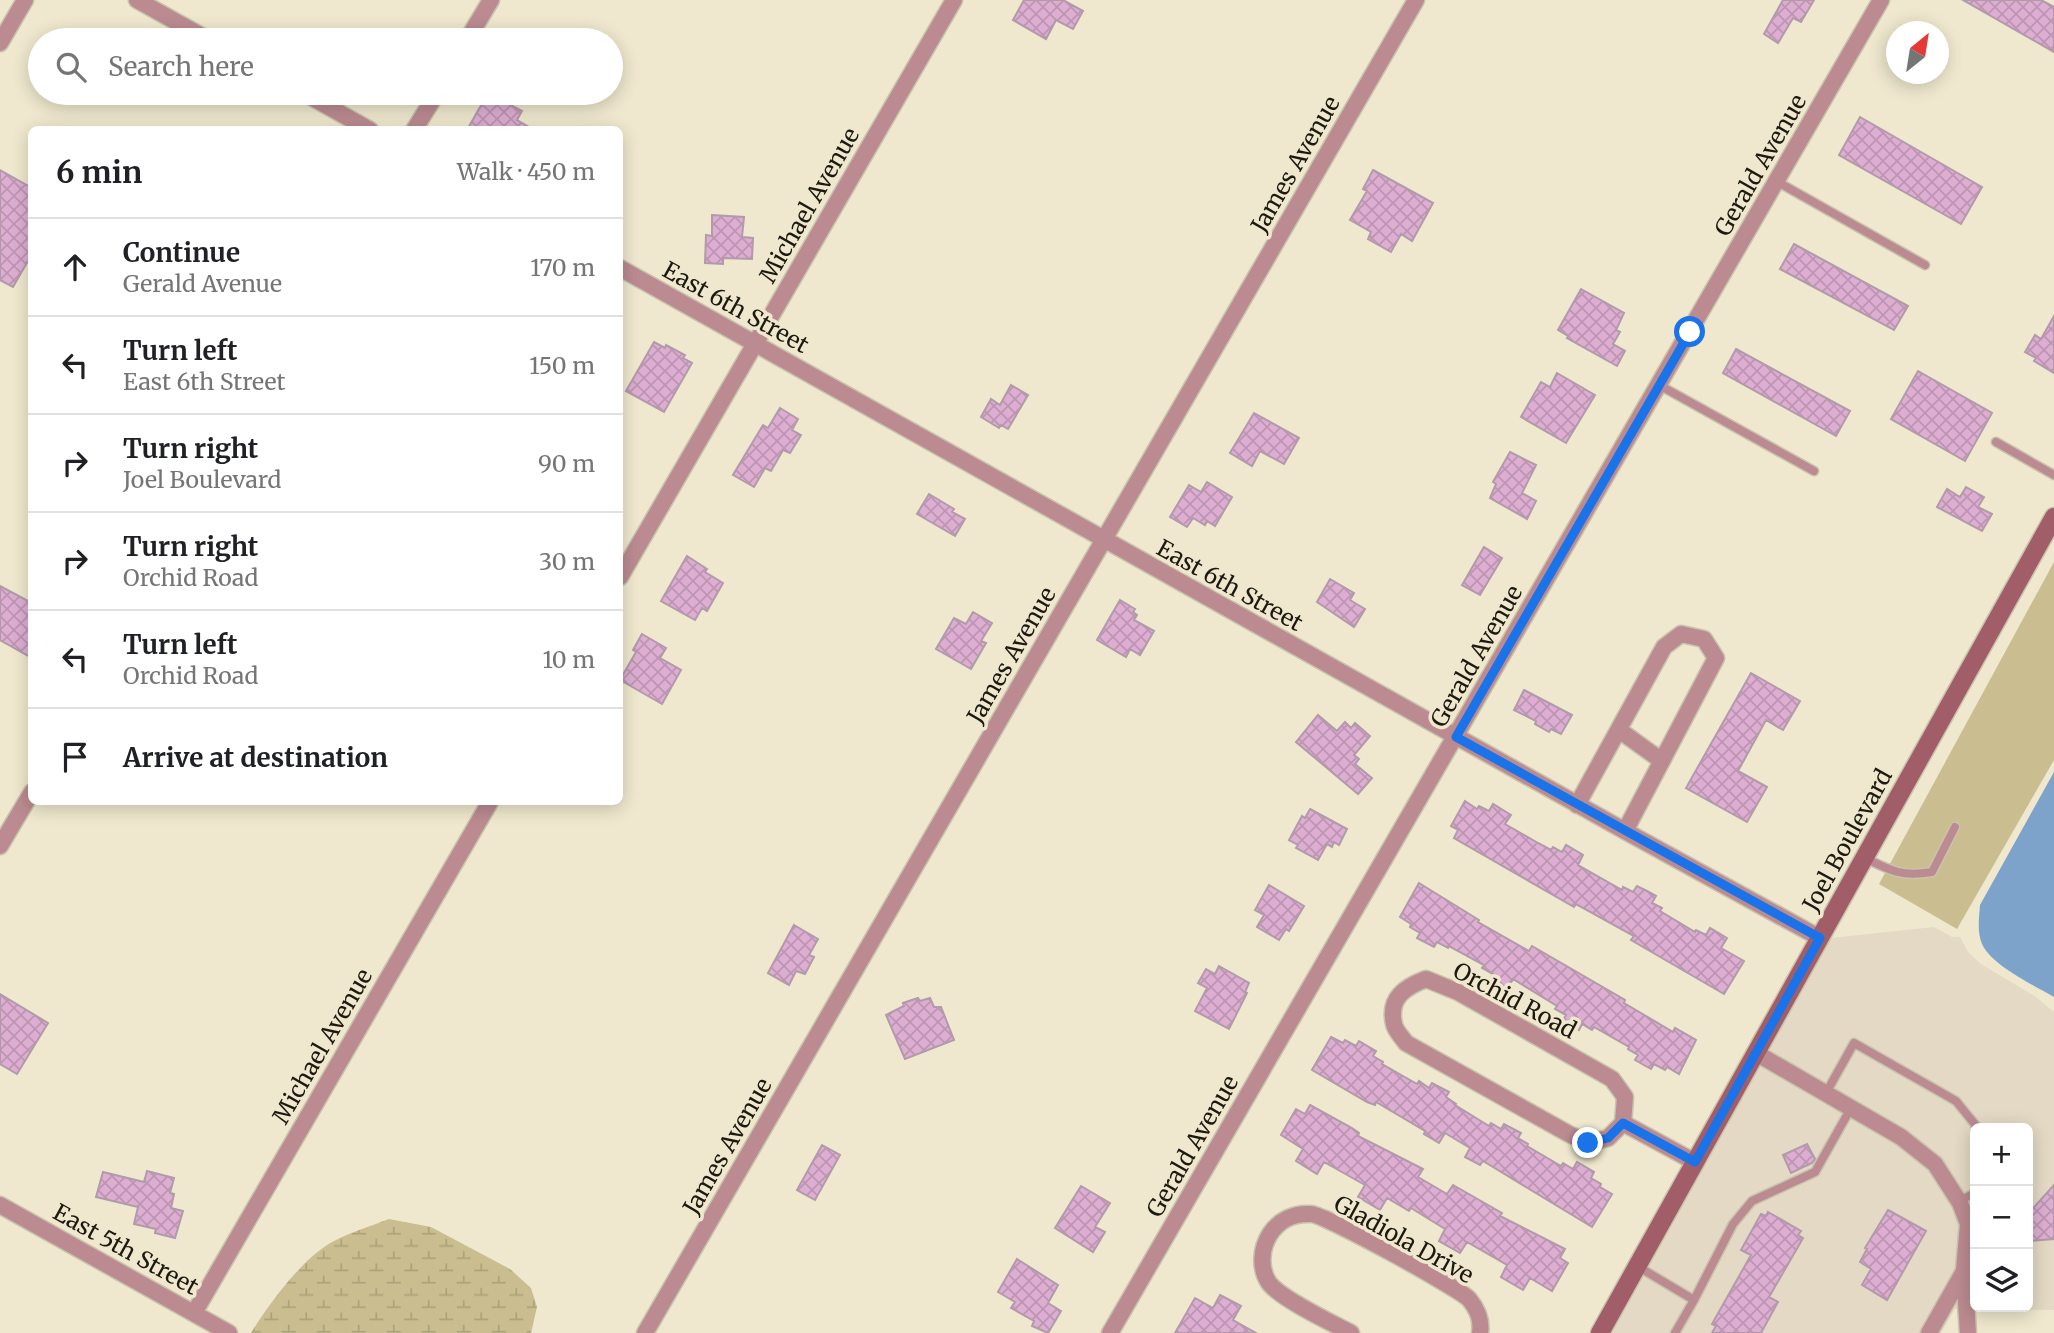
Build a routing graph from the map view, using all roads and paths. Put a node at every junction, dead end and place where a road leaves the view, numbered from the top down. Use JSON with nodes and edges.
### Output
{"nodes":[{"id":1,"x":25,"y":0,"type":"edge"},
{"id":2,"x":137,"y":0,"type":"edge"},
{"id":3,"x":491,"y":0,"type":"edge"},
{"id":4,"x":954,"y":0,"type":"edge"},
{"id":5,"x":1416,"y":0,"type":"edge"},
{"id":6,"x":1881,"y":0,"type":"edge"},
{"id":7,"x":187,"y":28,"type":"edge"},
{"id":8,"x":474,"y":28,"type":"edge"},
{"id":9,"x":0,"y":43,"type":"edge"},
{"id":10,"x":325,"y":105,"type":"edge"},
{"id":11,"x":430,"y":105,"type":"edge"},
{"id":12,"x":363,"y":126,"type":"edge"},
{"id":13,"x":416,"y":126,"type":"edge"},
{"id":14,"x":1776,"y":181,"type":"junction"},
{"id":15,"x":1925,"y":265,"type":"dead end"},
{"id":16,"x":623,"y":270,"type":"edge"},
{"id":17,"x":755,"y":344,"type":"junction"},
{"id":18,"x":1659,"y":385,"type":"junction"},
{"id":19,"x":1996,"y":442,"type":"dead end"},
{"id":20,"x":1815,"y":471,"type":"dead end"},
{"id":21,"x":2054,"y":475,"type":"edge"},
{"id":22,"x":2054,"y":517,"type":"edge"},
{"id":23,"x":1104,"y":541,"type":"junction"},
{"id":24,"x":623,"y":572,"type":"edge"},
{"id":25,"x":1619,"y":730,"type":"junction"},
{"id":26,"x":1456,"y":737,"type":"junction"},
{"id":27,"x":1662,"y":761,"type":"junction"},
{"id":28,"x":28,"y":799,"type":"edge"},
{"id":29,"x":488,"y":805,"type":"edge"},
{"id":30,"x":1577,"y":805,"type":"junction"},
{"id":31,"x":1955,"y":827,"type":"dead end"},
{"id":32,"x":1625,"y":831,"type":"junction"},
{"id":33,"x":0,"y":846,"type":"edge"},
{"id":34,"x":1865,"y":858,"type":"junction"},
{"id":35,"x":1820,"y":938,"type":"junction"},
{"id":36,"x":1756,"y":1053,"type":"junction"},
{"id":37,"x":1826,"y":1093,"type":"junction"},
{"id":38,"x":1851,"y":1108,"type":"junction"},
{"id":39,"x":1623,"y":1123,"type":"junction"},
{"id":40,"x":1975,"y":1123,"type":"edge"},
{"id":41,"x":1695,"y":1162,"type":"junction"},
{"id":42,"x":1970,"y":1196,"type":"edge"},
{"id":43,"x":1959,"y":1201,"type":"junction"},
{"id":44,"x":0,"y":1205,"type":"edge"},
{"id":45,"x":1970,"y":1248,"type":"edge"},
{"id":46,"x":1637,"y":1266,"type":"junction"},
{"id":47,"x":1964,"y":1270,"type":"junction"},
{"id":48,"x":1693,"y":1300,"type":"junction"},
{"id":49,"x":194,"y":1313,"type":"junction"},
{"id":50,"x":229,"y":1333,"type":"edge"},
{"id":51,"x":645,"y":1333,"type":"edge"},
{"id":52,"x":1110,"y":1333,"type":"edge"},
{"id":53,"x":1351,"y":1333,"type":"edge"},
{"id":54,"x":1480,"y":1333,"type":"edge"},
{"id":55,"x":1600,"y":1333,"type":"edge"},
{"id":56,"x":1675,"y":1333,"type":"edge"},
{"id":57,"x":1929,"y":1333,"type":"edge"},
{"id":58,"x":1968,"y":1333,"type":"edge"}],
"edges":[{"from":1,"to":9,"type":"street"},
{"from":2,"to":7,"type":"street"},
{"from":3,"to":8,"type":"street"},
{"from":4,"to":17,"type":"street","name":"Michael Avenue"},
{"from":5,"to":23,"type":"street","name":"James Avenue"},
{"from":6,"to":14,"type":"street","name":"Gerald Avenue"},
{"from":10,"to":12,"type":"street"},
{"from":11,"to":13,"type":"street"},
{"from":14,"to":15,"type":"lane"},
{"from":14,"to":18,"type":"street","name":"Gerald Avenue"},
{"from":16,"to":17,"type":"street","name":"East 6th Street"},
{"from":17,"to":23,"type":"street","name":"East 6th Street"},
{"from":17,"to":24,"type":"street","name":"Michael Avenue"},
{"from":18,"to":20,"type":"lane"},
{"from":18,"to":26,"type":"street","name":"Gerald Avenue"},
{"from":19,"to":21,"type":"lane"},
{"from":22,"to":34,"type":"main road","name":"Joel Boulevard"},
{"from":23,"to":26,"type":"street","name":"East 6th Street"},
{"from":23,"to":51,"type":"street","name":"James Avenue"},
{"from":25,"to":27,"type":"street"},
{"from":25,"to":27,"type":"street"},
{"from":25,"to":30,"type":"street"},
{"from":26,"to":30,"type":"street","name":"East 6th Street"},
{"from":26,"to":52,"type":"street","name":"Gerald Avenue"},
{"from":27,"to":32,"type":"street"},
{"from":28,"to":33,"type":"street"},
{"from":29,"to":49,"type":"street","name":"Michael Avenue"},
{"from":30,"to":32,"type":"street","name":"East 6th Street"},
{"from":31,"to":34,"type":"lane"},
{"from":32,"to":35,"type":"street","name":"East 6th Street"},
{"from":34,"to":35,"type":"main road","name":"Joel Boulevard"},
{"from":35,"to":36,"type":"main road","name":"Joel Boulevard"},
{"from":36,"to":37,"type":"street"},
{"from":36,"to":41,"type":"main road","name":"Joel Boulevard"},
{"from":37,"to":38,"type":"street"},
{"from":37,"to":40,"type":"lane"},
{"from":38,"to":43,"type":"street"},
{"from":38,"to":48,"type":"lane"},
{"from":39,"to":39,"type":"street","name":"Orchid Road"},
{"from":39,"to":41,"type":"street"},
{"from":41,"to":46,"type":"main road","name":"Joel Boulevard"},
{"from":42,"to":43,"type":"lane"},
{"from":43,"to":45,"type":"street"},
{"from":44,"to":49,"type":"street","name":"East 5th Street"},
{"from":45,"to":47,"type":"street"},
{"from":46,"to":48,"type":"lane"},
{"from":46,"to":55,"type":"main road","name":"Joel Boulevard"},
{"from":47,"to":57,"type":"street"},
{"from":47,"to":58,"type":"street"},
{"from":48,"to":56,"type":"lane"},
{"from":49,"to":50,"type":"street","name":"East 5th Street"},
{"from":53,"to":54,"type":"street","name":"Gladiola Drive"}]}
